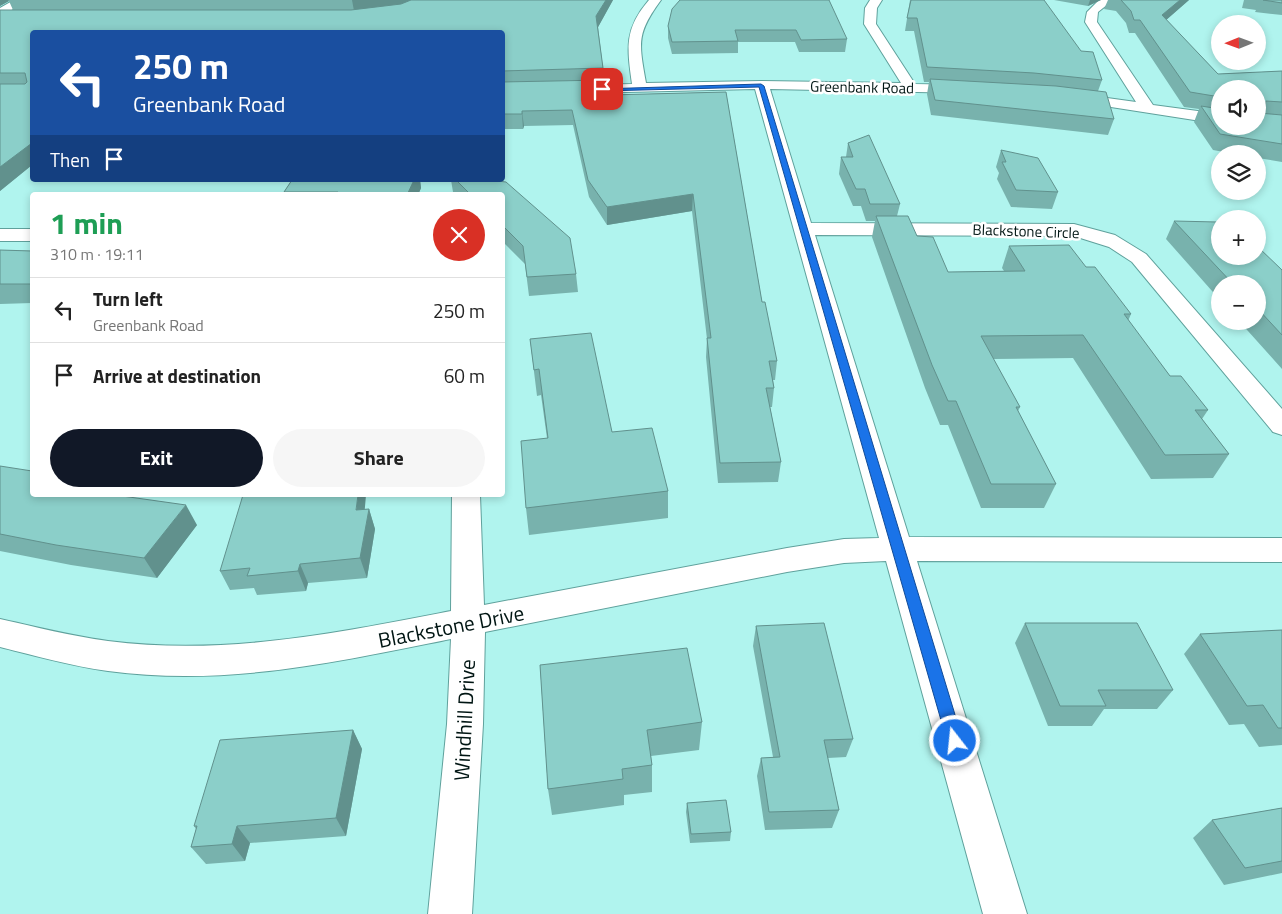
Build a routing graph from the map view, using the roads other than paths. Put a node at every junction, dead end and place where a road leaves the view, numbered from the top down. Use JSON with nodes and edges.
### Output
{"nodes":[{"id":1,"x":22,"y":0,"type":"edge"},
{"id":2,"x":655,"y":0,"type":"edge"},
{"id":3,"x":876,"y":0,"type":"edge"},
{"id":4,"x":1107,"y":0,"type":"edge"},
{"id":5,"x":0,"y":13,"type":"edge"},
{"id":6,"x":0,"y":17,"type":"edge"},
{"id":7,"x":20,"y":17,"type":"edge"},
{"id":8,"x":761,"y":86,"type":"junction"},
{"id":9,"x":910,"y":87,"type":"junction"},
{"id":10,"x":640,"y":88,"type":"junction"},
{"id":11,"x":977,"y":89,"type":"edge"},
{"id":12,"x":505,"y":91,"type":"edge"},
{"id":13,"x":1054,"y":95,"type":"edge"},
{"id":14,"x":1147,"y":107,"type":"junction"},
{"id":15,"x":1211,"y":118,"type":"edge"},
{"id":16,"x":805,"y":229,"type":"junction"},
{"id":17,"x":0,"y":235,"type":"edge"},
{"id":18,"x":30,"y":235,"type":"edge"},
{"id":19,"x":1282,"y":426,"type":"edge"},
{"id":20,"x":466,"y":497,"type":"edge"},
{"id":21,"x":899,"y":549,"type":"junction"},
{"id":22,"x":1282,"y":550,"type":"edge"},
{"id":23,"x":468,"y":623,"type":"junction"},
{"id":24,"x":0,"y":633,"type":"edge"},
{"id":25,"x":450,"y":914,"type":"edge"},
{"id":26,"x":1005,"y":914,"type":"edge"}],
"edges":[{"from":1,"to":5,"type":"street"},
{"from":2,"to":10,"type":"street"},
{"from":3,"to":9,"type":"street"},
{"from":4,"to":14,"type":"street"},
{"from":6,"to":7,"type":"street"},
{"from":8,"to":9,"type":"street","name":"Greenbank Road"},
{"from":8,"to":10,"type":"street","name":"Greenbank Road"},
{"from":8,"to":16,"type":"street"},
{"from":9,"to":11,"type":"street","name":"Greenbank Road"},
{"from":10,"to":12,"type":"street","name":"Greenbank Road"},
{"from":13,"to":14,"type":"street"},
{"from":14,"to":15,"type":"street"},
{"from":16,"to":19,"type":"street","name":"Blackstone Circle"},
{"from":16,"to":21,"type":"street"},
{"from":17,"to":18,"type":"street"},
{"from":20,"to":23,"type":"street","name":"Windhill Drive"},
{"from":21,"to":22,"type":"street"},
{"from":21,"to":23,"type":"street","name":"Blackstone Drive"},
{"from":21,"to":26,"type":"street"},
{"from":23,"to":24,"type":"street","name":"Blackstone Drive"},
{"from":23,"to":25,"type":"street","name":"Windhill Drive"}]}
